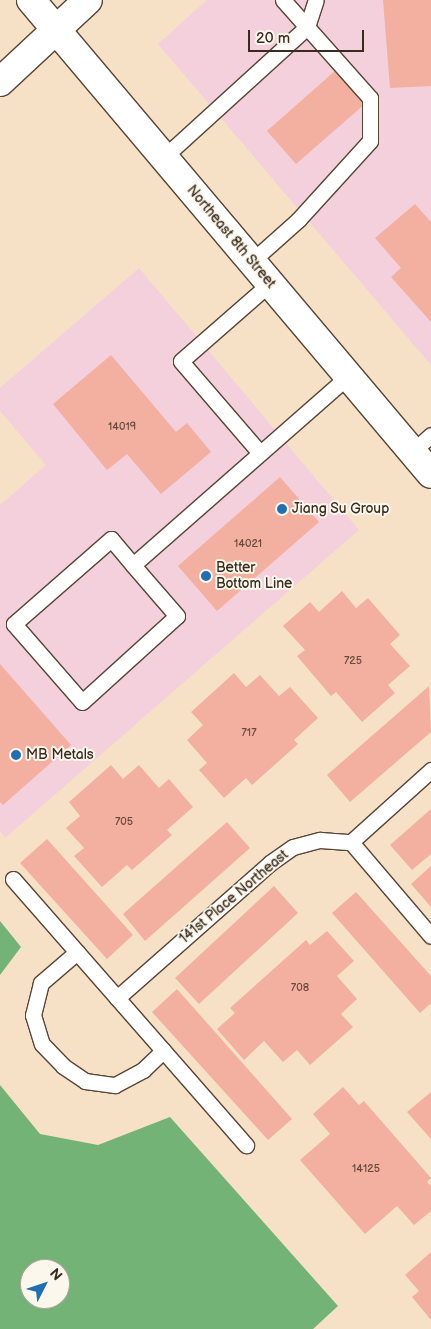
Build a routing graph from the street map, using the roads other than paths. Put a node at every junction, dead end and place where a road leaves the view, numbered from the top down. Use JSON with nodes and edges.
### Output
{"nodes":[{"id":1,"x":31,"y":0,"type":"edge"},
{"id":2,"x":88,"y":0,"type":"edge"},
{"id":3,"x":283,"y":0,"type":"edge"},
{"id":4,"x":316,"y":0,"type":"edge"},
{"id":5,"x":307,"y":27,"type":"junction"},
{"id":6,"x":56,"y":30,"type":"junction"},
{"id":7,"x":0,"y":82,"type":"edge"},
{"id":8,"x":164,"y":157,"type":"junction"},
{"id":9,"x":252,"y":261,"type":"junction"},
{"id":10,"x":270,"y":283,"type":"junction"},
{"id":11,"x":348,"y":376,"type":"junction"},
{"id":12,"x":422,"y":443,"type":"edge"},
{"id":13,"x":260,"y":453,"type":"junction"},
{"id":14,"x":431,"y":474,"type":"edge"},
{"id":15,"x":133,"y":565,"type":"junction"},
{"id":16,"x":431,"y":770,"type":"edge"},
{"id":17,"x":351,"y":842,"type":"junction"},
{"id":18,"x":13,"y":879,"type":"dead end"},
{"id":19,"x":431,"y":936,"type":"edge"},
{"id":20,"x":77,"y":952,"type":"junction"},
{"id":21,"x":117,"y":998,"type":"junction"},
{"id":22,"x":163,"y":1051,"type":"junction"},
{"id":23,"x":246,"y":1145,"type":"dead end"}],
"edges":[{"from":1,"to":6,"type":"main road","name":"Northeast 8th Street"},
{"from":2,"to":6,"type":"main road"},
{"from":3,"to":5,"type":"lane"},
{"from":4,"to":5,"type":"lane"},
{"from":5,"to":8,"type":"lane"},
{"from":5,"to":9,"type":"lane"},
{"from":6,"to":7,"type":"main road"},
{"from":6,"to":8,"type":"main road","name":"Northeast 8th Street"},
{"from":8,"to":9,"type":"main road","name":"Northeast 8th Street"},
{"from":9,"to":10,"type":"main road","name":"Northeast 8th Street"},
{"from":10,"to":11,"type":"main road","name":"Northeast 8th Street"},
{"from":10,"to":13,"type":"lane"},
{"from":11,"to":12,"type":"main road","name":"Northeast 8th Street"},
{"from":11,"to":13,"type":"lane"},
{"from":12,"to":14,"type":"main road","name":"Northeast 8th Street"},
{"from":13,"to":15,"type":"lane"},
{"from":15,"to":15,"type":"lane"},
{"from":16,"to":17,"type":"lane"},
{"from":17,"to":19,"type":"lane"},
{"from":17,"to":21,"type":"lane","name":"141st Place Northeast"},
{"from":18,"to":20,"type":"lane"},
{"from":20,"to":21,"type":"lane"},
{"from":20,"to":22,"type":"lane"},
{"from":21,"to":22,"type":"lane"},
{"from":22,"to":23,"type":"lane"}]}
